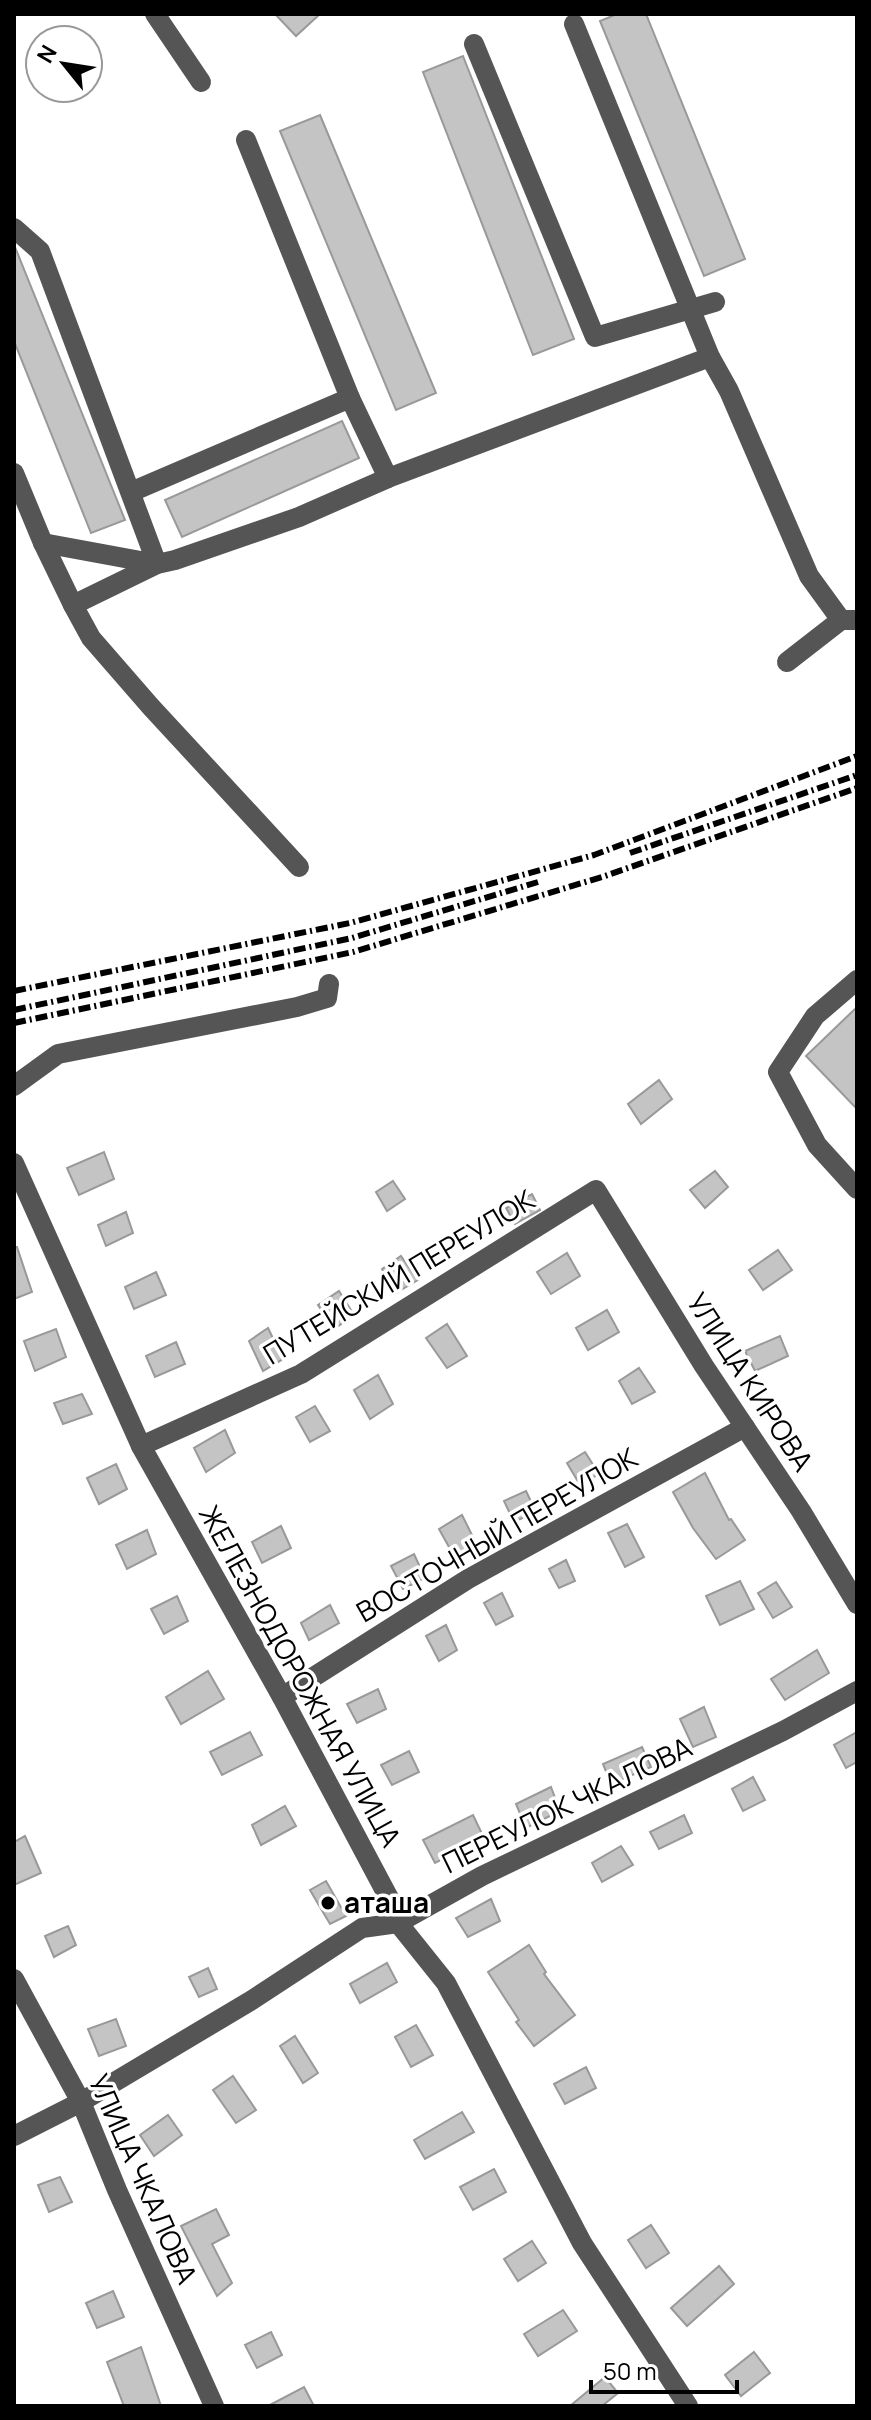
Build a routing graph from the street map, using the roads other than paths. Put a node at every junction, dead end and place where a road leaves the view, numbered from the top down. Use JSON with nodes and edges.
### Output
{"nodes":[{"id":1,"x":155,"y":14,"type":"edge"},
{"id":2,"x":574,"y":24,"type":"dead end"},
{"id":3,"x":474,"y":44,"type":"dead end"},
{"id":4,"x":201,"y":82,"type":"dead end"},
{"id":5,"x":246,"y":140,"type":"dead end"},
{"id":6,"x":14,"y":228,"type":"edge"},
{"id":7,"x":715,"y":302,"type":"dead end"},
{"id":8,"x":689,"y":309,"type":"junction"},
{"id":9,"x":710,"y":357,"type":"junction"},
{"id":10,"x":350,"y":398,"type":"junction"},
{"id":11,"x":14,"y":473,"type":"edge"},
{"id":12,"x":388,"y":478,"type":"junction"},
{"id":13,"x":131,"y":492,"type":"junction"},
{"id":14,"x":43,"y":543,"type":"junction"},
{"id":15,"x":157,"y":564,"type":"junction"},
{"id":16,"x":73,"y":605,"type":"junction"},
{"id":17,"x":849,"y":620,"type":"edge"},
{"id":18,"x":787,"y":662,"type":"dead end"},
{"id":19,"x":299,"y":867,"type":"dead end"},
{"id":20,"x":857,"y":980,"type":"edge"},
{"id":21,"x":329,"y":984,"type":"dead end"},
{"id":22,"x":14,"y":1086,"type":"edge"},
{"id":23,"x":14,"y":1163,"type":"edge"},
{"id":24,"x":857,"y":1189,"type":"edge"},
{"id":25,"x":596,"y":1190,"type":"joint"},
{"id":26,"x":745,"y":1427,"type":"junction"},
{"id":27,"x":141,"y":1446,"type":"junction"},
{"id":28,"x":857,"y":1604,"type":"edge"},
{"id":29,"x":857,"y":1691,"type":"edge"},
{"id":30,"x":282,"y":1697,"type":"junction"},
{"id":31,"x":398,"y":1923,"type":"junction"},
{"id":32,"x":14,"y":1979,"type":"edge"},
{"id":33,"x":81,"y":2102,"type":"junction"},
{"id":34,"x":14,"y":2136,"type":"edge"},
{"id":35,"x":214,"y":2406,"type":"edge"},
{"id":36,"x":688,"y":2406,"type":"edge"}],
"edges":[{"from":1,"to":4,"type":"street"},
{"from":2,"to":8,"type":"street"},
{"from":3,"to":8,"type":"street"},
{"from":5,"to":10,"type":"street"},
{"from":6,"to":13,"type":"street"},
{"from":7,"to":8,"type":"street"},
{"from":8,"to":9,"type":"street"},
{"from":9,"to":12,"type":"street"},
{"from":9,"to":17,"type":"street"},
{"from":10,"to":12,"type":"street"},
{"from":10,"to":13,"type":"street"},
{"from":11,"to":14,"type":"street"},
{"from":12,"to":15,"type":"street"},
{"from":13,"to":15,"type":"street"},
{"from":14,"to":15,"type":"street"},
{"from":14,"to":16,"type":"street"},
{"from":15,"to":16,"type":"street"},
{"from":16,"to":19,"type":"street"},
{"from":17,"to":18,"type":"street"},
{"from":20,"to":24,"type":"street"},
{"from":21,"to":22,"type":"street"},
{"from":23,"to":27,"type":"street","name":"ЖЕЛЕЗНОДОРОЖНАЯ УЛИЦА"},
{"from":25,"to":26,"type":"street","name":"УЛИЦА КИРОВА"},
{"from":25,"to":27,"type":"street","name":"ПУТЕЙСКИЙ ПЕРЕУЛОК"},
{"from":26,"to":28,"type":"street","name":"УЛИЦА КИРОВА"},
{"from":26,"to":30,"type":"street","name":"ВОСТОЧНЫЙ ПЕРЕУЛОК"},
{"from":27,"to":30,"type":"street","name":"ЖЕЛЕЗНОДОРОЖНАЯ УЛИЦА"},
{"from":29,"to":31,"type":"street","name":"ПЕРЕУЛОК ЧКАЛОВА"},
{"from":30,"to":31,"type":"street","name":"ЖЕЛЕЗНОДОРОЖНАЯ УЛИЦА"},
{"from":31,"to":33,"type":"street","name":"ПЕРЕУЛОК ЧКАЛОВА"},
{"from":31,"to":36,"type":"street","name":"ЖЕЛЕЗНОДОРОЖНАЯ УЛИЦА"},
{"from":32,"to":33,"type":"street","name":"УЛИЦА ЧКАЛОВА"},
{"from":33,"to":34,"type":"street","name":"ПЕРЕУЛОК ЧКАЛОВА"},
{"from":33,"to":35,"type":"street","name":"УЛИЦА ЧКАЛОВА"}]}
